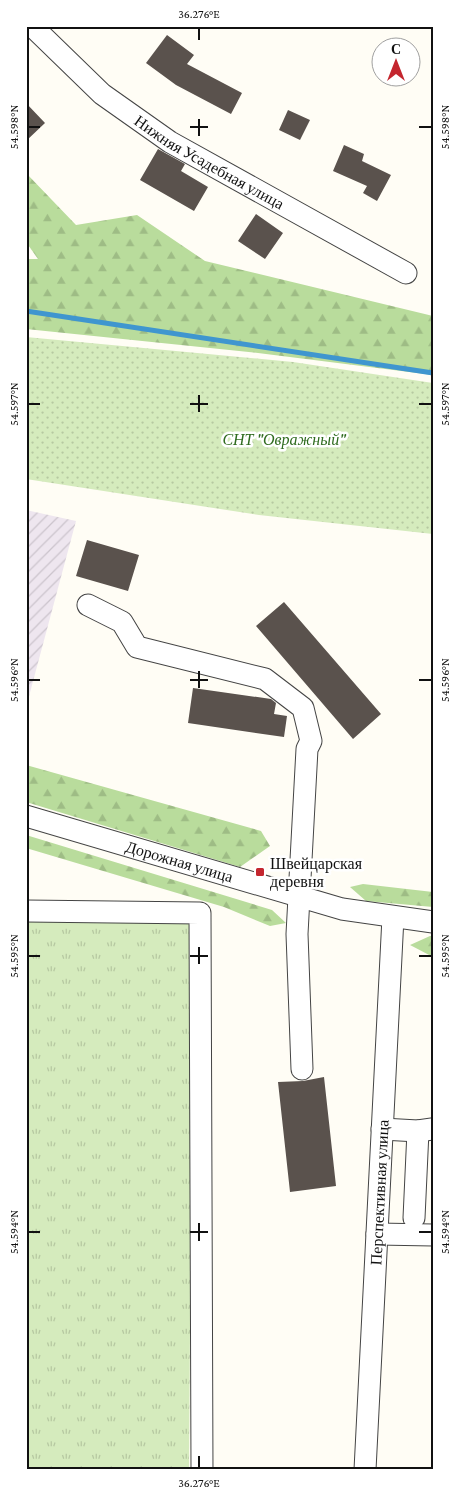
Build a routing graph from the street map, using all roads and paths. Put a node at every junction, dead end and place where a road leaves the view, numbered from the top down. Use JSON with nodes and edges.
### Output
{"nodes":[{"id":1,"x":32,"y":26,"type":"edge"},
{"id":2,"x":406,"y":273,"type":"dead end"},
{"id":3,"x":88,"y":605,"type":"dead end"},
{"id":4,"x":26,"y":816,"type":"edge"},
{"id":5,"x":298,"y":896,"type":"junction"},
{"id":6,"x":26,"y":911,"type":"edge"},
{"id":7,"x":393,"y":917,"type":"junction"},
{"id":8,"x":433,"y":922,"type":"edge"},
{"id":9,"x":302,"y":1069,"type":"dead end"},
{"id":10,"x":382,"y":1129,"type":"junction"},
{"id":11,"x":425,"y":1130,"type":"edge"},
{"id":12,"x":414,"y":1218,"type":"dead end"},
{"id":13,"x":377,"y":1234,"type":"junction"},
{"id":14,"x":433,"y":1235,"type":"edge"},
{"id":15,"x":202,"y":1470,"type":"edge"},
{"id":16,"x":365,"y":1470,"type":"edge"}],
"edges":[{"from":1,"to":2,"type":"street","name":"Нижняя Усадебная улица"},
{"from":3,"to":5,"type":"street"},
{"from":4,"to":5,"type":"street","name":"Дорожная улица"},
{"from":5,"to":7,"type":"street","name":"Дорожная улица"},
{"from":5,"to":9,"type":"street"},
{"from":6,"to":15,"type":"street"},
{"from":7,"to":8,"type":"street","name":"Дорожная улица"},
{"from":7,"to":10,"type":"street","name":"Перспективная улица"},
{"from":10,"to":11,"type":"street"},
{"from":10,"to":13,"type":"street","name":"Перспективная улица"},
{"from":11,"to":12,"type":"street"},
{"from":13,"to":14,"type":"street"},
{"from":13,"to":16,"type":"street","name":"Перспективная улица"}]}
